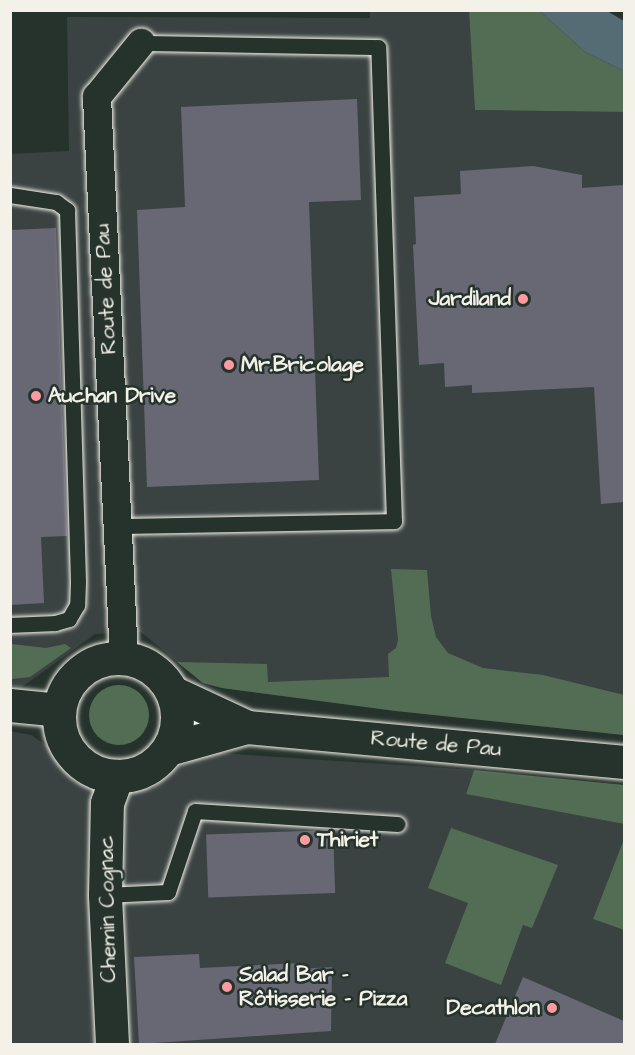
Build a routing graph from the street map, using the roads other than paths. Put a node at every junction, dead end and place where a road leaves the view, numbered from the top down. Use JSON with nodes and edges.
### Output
{"nodes":[{"id":1,"x":141,"y":43,"type":"joint"},
{"id":2,"x":10,"y":195,"type":"edge"},
{"id":3,"x":117,"y":526,"type":"junction"},
{"id":4,"x":10,"y":625,"type":"edge"},
{"id":5,"x":123,"y":658,"type":"junction"},
{"id":6,"x":172,"y":692,"type":"junction"},
{"id":7,"x":10,"y":705,"type":"edge"},
{"id":8,"x":59,"y":710,"type":"junction"},
{"id":9,"x":247,"y":727,"type":"junction"},
{"id":10,"x":168,"y":749,"type":"junction"},
{"id":11,"x":624,"y":762,"type":"edge"},
{"id":12,"x":117,"y":776,"type":"junction"},
{"id":13,"x":398,"y":824,"type":"dead end"},
{"id":14,"x":105,"y":895,"type":"junction"},
{"id":15,"x":112,"y":1044,"type":"edge"}],
"edges":[{"from":1,"to":3,"type":"street","name":"Route de Pau"},
{"from":1,"to":3,"type":"lane"},
{"from":2,"to":4,"type":"lane"},
{"from":3,"to":5,"type":"street","name":"Route de Pau"},
{"from":5,"to":6,"type":"main road","name":"Route de Pau"},
{"from":5,"to":8,"type":"main road"},
{"from":6,"to":9,"type":"main road","name":"Route de Pau"},
{"from":6,"to":10,"type":"main road"},
{"from":7,"to":8,"type":"main road"},
{"from":8,"to":12,"type":"main road"},
{"from":9,"to":10,"type":"main road","name":"Route de Pau"},
{"from":9,"to":11,"type":"main road","name":"Route de Pau"},
{"from":10,"to":12,"type":"main road","name":"Route de Pau"},
{"from":12,"to":14,"type":"main road","name":"Chemin Cognac"},
{"from":13,"to":14,"type":"lane"},
{"from":14,"to":15,"type":"main road","name":"Chemin Cognac"}]}
